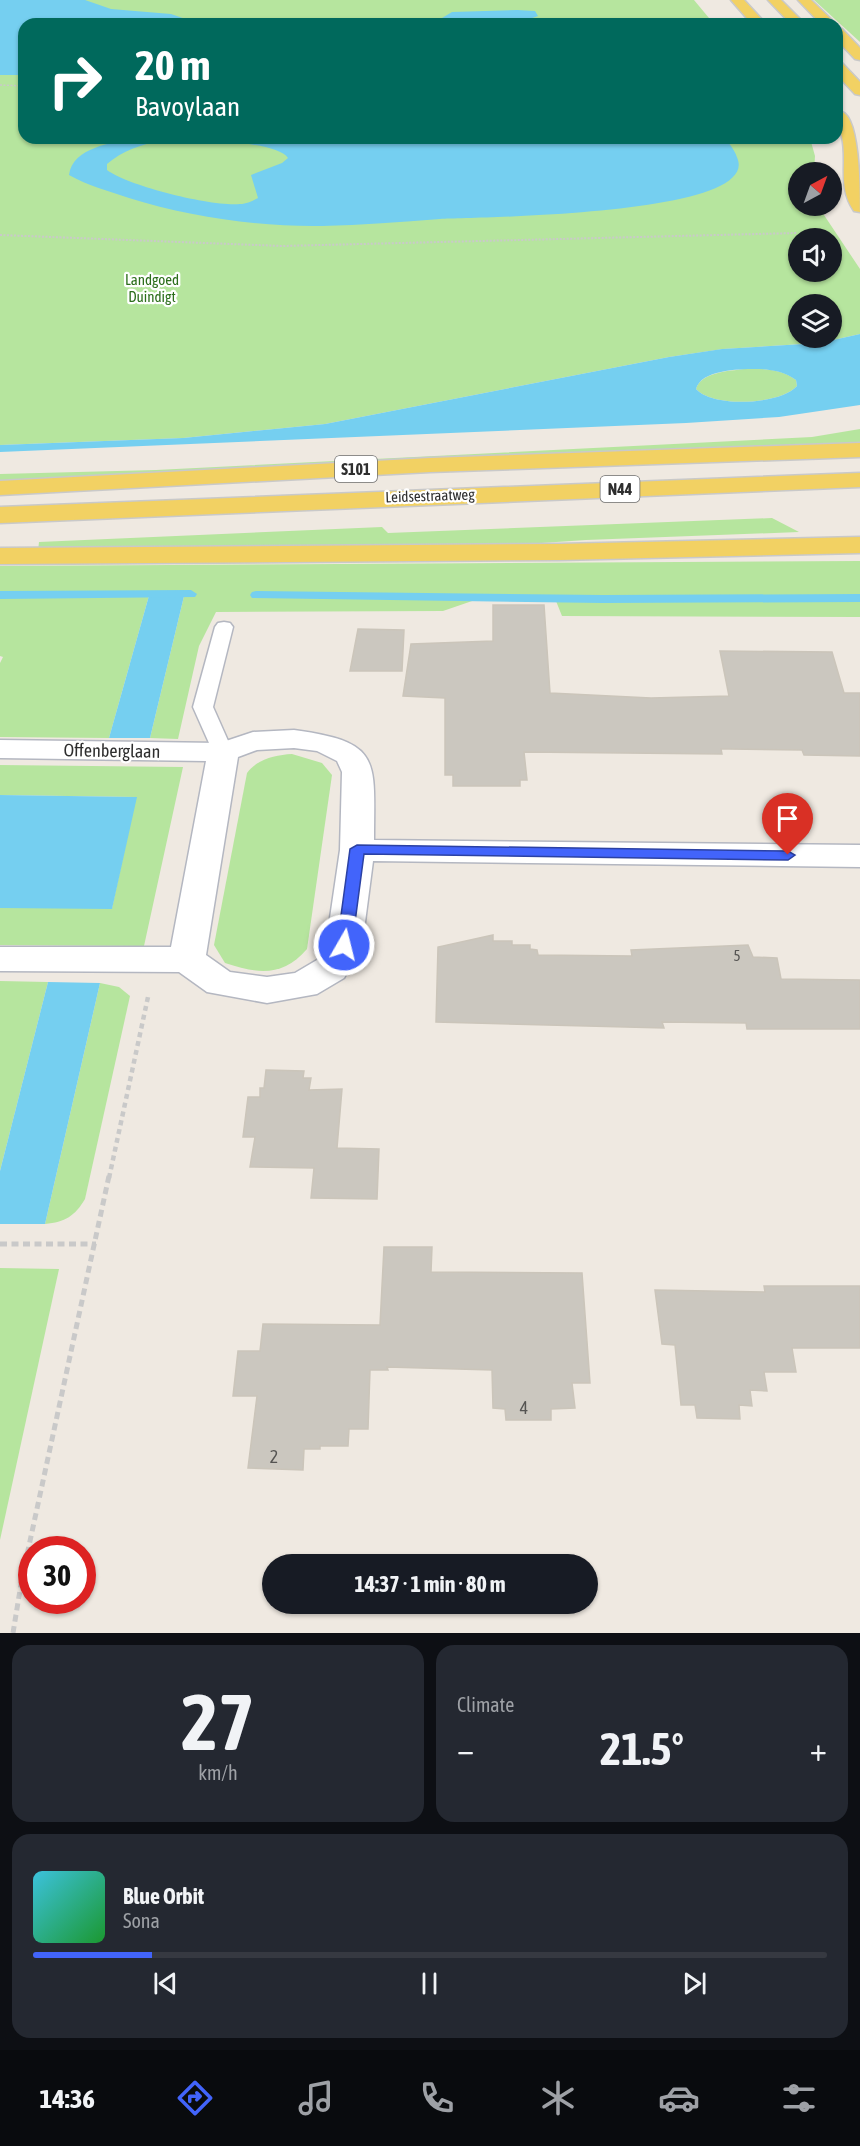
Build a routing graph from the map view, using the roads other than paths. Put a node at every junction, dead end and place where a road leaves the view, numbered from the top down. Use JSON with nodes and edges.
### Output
{"nodes":[{"id":1,"x":737,"y":0,"type":"edge"},
{"id":2,"x":774,"y":0,"type":"edge"},
{"id":3,"x":804,"y":0,"type":"edge"},
{"id":4,"x":754,"y":18,"type":"edge"},
{"id":5,"x":792,"y":18,"type":"edge"},
{"id":6,"x":823,"y":18,"type":"edge"},
{"id":7,"x":843,"y":38,"type":"edge"},
{"id":8,"x":860,"y":56,"type":"edge"},
{"id":9,"x":843,"y":73,"type":"edge"},
{"id":10,"x":860,"y":91,"type":"edge"},
{"id":11,"x":843,"y":117,"type":"edge"},
{"id":12,"x":843,"y":121,"type":"edge"},
{"id":13,"x":860,"y":136,"type":"edge"},
{"id":14,"x":860,"y":207,"type":"edge"},
{"id":15,"x":860,"y":450,"type":"edge"},
{"id":16,"x":860,"y":480,"type":"edge"},
{"id":17,"x":0,"y":488,"type":"edge"},
{"id":18,"x":860,"y":500,"type":"edge"},
{"id":19,"x":381,"y":508,"type":"junction"},
{"id":20,"x":0,"y":515,"type":"edge"},
{"id":21,"x":0,"y":534,"type":"edge"},
{"id":22,"x":860,"y":546,"type":"edge"},
{"id":23,"x":0,"y":556,"type":"edge"},
{"id":24,"x":224,"y":627,"type":"dead end"},
{"id":25,"x":0,"y":749,"type":"edge"},
{"id":26,"x":223,"y":752,"type":"junction"},
{"id":27,"x":357,"y":849,"type":"junction"},
{"id":28,"x":860,"y":856,"type":"edge"},
{"id":29,"x":0,"y":959,"type":"edge"},
{"id":30,"x":187,"y":960,"type":"junction"}],
"edges":[{"from":1,"to":4,"type":"main road"},
{"from":2,"to":5,"type":"main road"},
{"from":3,"to":6,"type":"main road"},
{"from":7,"to":8,"type":"main road"},
{"from":9,"to":10,"type":"main road"},
{"from":11,"to":13,"type":"main road"},
{"from":12,"to":14,"type":"main road"},
{"from":15,"to":17,"type":"main road","number":"S101"},
{"from":16,"to":19,"type":"main road","name":"Leidsestraatweg","number":"N44"},
{"from":18,"to":19,"type":"main road","name":"Leidsestraatweg","number":"N44"},
{"from":19,"to":20,"type":"main road","name":"Leidsestraatweg","number":"S101"},
{"from":19,"to":21,"type":"main road","name":"Leidsestraatweg"},
{"from":22,"to":23,"type":"main road"},
{"from":24,"to":26,"type":"lane"},
{"from":25,"to":26,"type":"street","name":"Offenberglaan"},
{"from":26,"to":27,"type":"street","name":"Offenberglaan"},
{"from":26,"to":30,"type":"street"},
{"from":27,"to":28,"type":"street"},
{"from":27,"to":30,"type":"street","name":"Offenberglaan"},
{"from":29,"to":30,"type":"street"}]}
